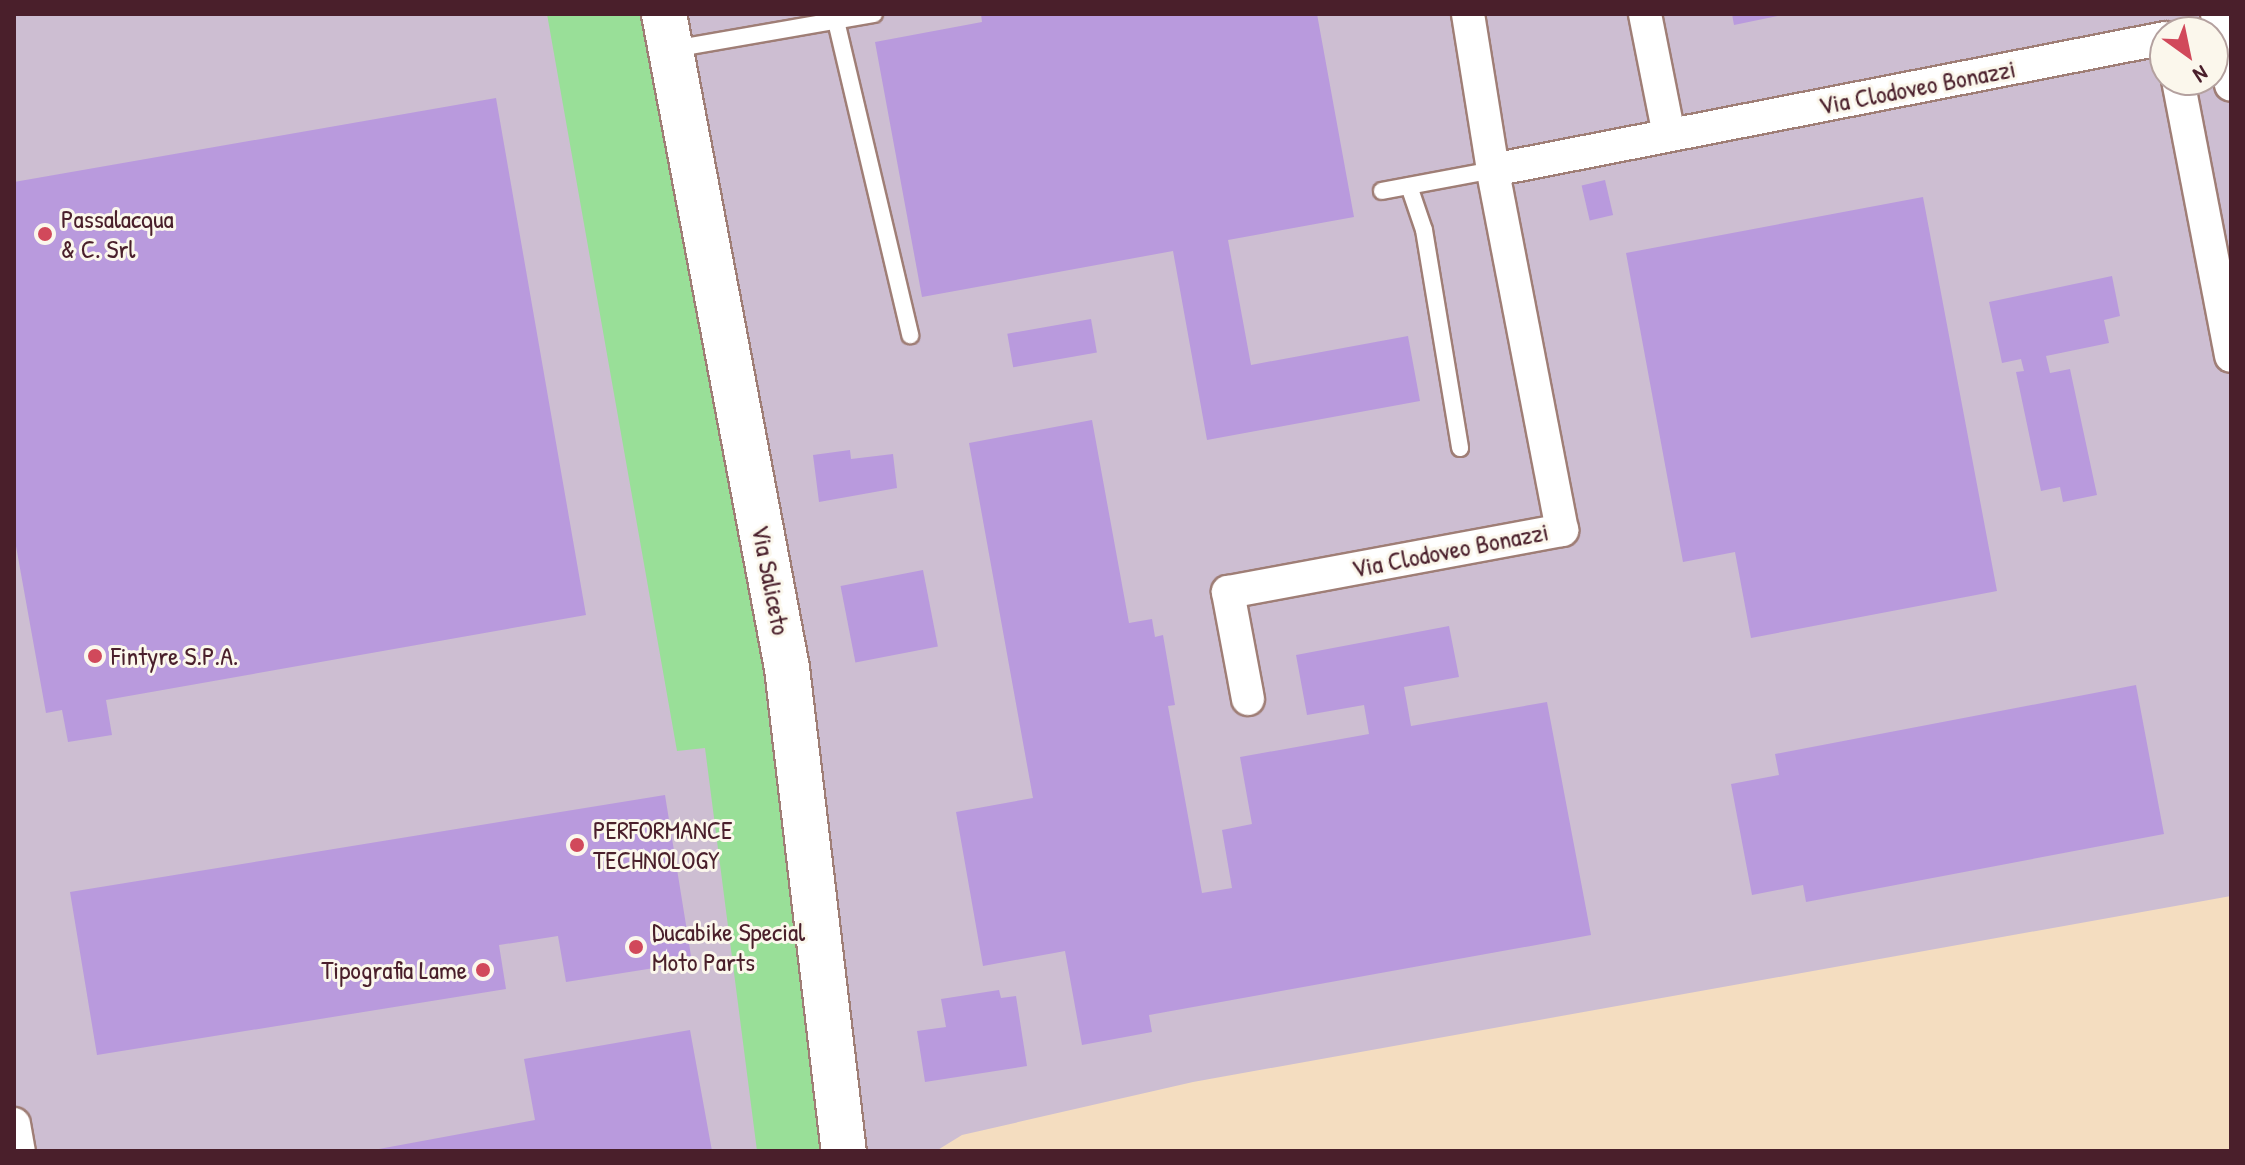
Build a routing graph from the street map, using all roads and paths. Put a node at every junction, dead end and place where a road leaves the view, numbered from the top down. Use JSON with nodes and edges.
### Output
{"nodes":[{"id":1,"x":874,"y":14,"type":"edge"},
{"id":2,"x":1468,"y":14,"type":"edge"},
{"id":3,"x":1645,"y":14,"type":"edge"},
{"id":4,"x":836,"y":21,"type":"junction"},
{"id":5,"x":668,"y":32,"type":"edge"},
{"id":6,"x":2149,"y":41,"type":"edge"},
{"id":7,"x":2181,"y":96,"type":"edge"},
{"id":8,"x":1669,"y":135,"type":"junction"},
{"id":9,"x":1493,"y":170,"type":"junction"},
{"id":10,"x":1409,"y":186,"type":"junction"},
{"id":11,"x":1382,"y":191,"type":"dead end"},
{"id":12,"x":910,"y":335,"type":"dead end"},
{"id":13,"x":2231,"y":356,"type":"edge"},
{"id":14,"x":1460,"y":448,"type":"dead end"},
{"id":15,"x":1248,"y":699,"type":"dead end"},
{"id":16,"x":14,"y":1124,"type":"edge"},
{"id":17,"x":19,"y":1151,"type":"edge"},
{"id":18,"x":844,"y":1151,"type":"edge"}],
"edges":[{"from":1,"to":4,"type":"lane"},
{"from":2,"to":9,"type":"street","name":"Via Clodoveo Bonazzi"},
{"from":3,"to":8,"type":"street"},
{"from":4,"to":5,"type":"lane"},
{"from":4,"to":12,"type":"lane"},
{"from":5,"to":18,"type":"main road","name":"Via Saliceto"},
{"from":6,"to":8,"type":"street","name":"Via Clodoveo Bonazzi"},
{"from":7,"to":13,"type":"street"},
{"from":8,"to":9,"type":"street","name":"Via Clodoveo Bonazzi"},
{"from":9,"to":10,"type":"lane"},
{"from":9,"to":15,"type":"street","name":"Via Clodoveo Bonazzi"},
{"from":10,"to":11,"type":"lane"},
{"from":10,"to":14,"type":"lane"},
{"from":16,"to":17,"type":"street"}]}
